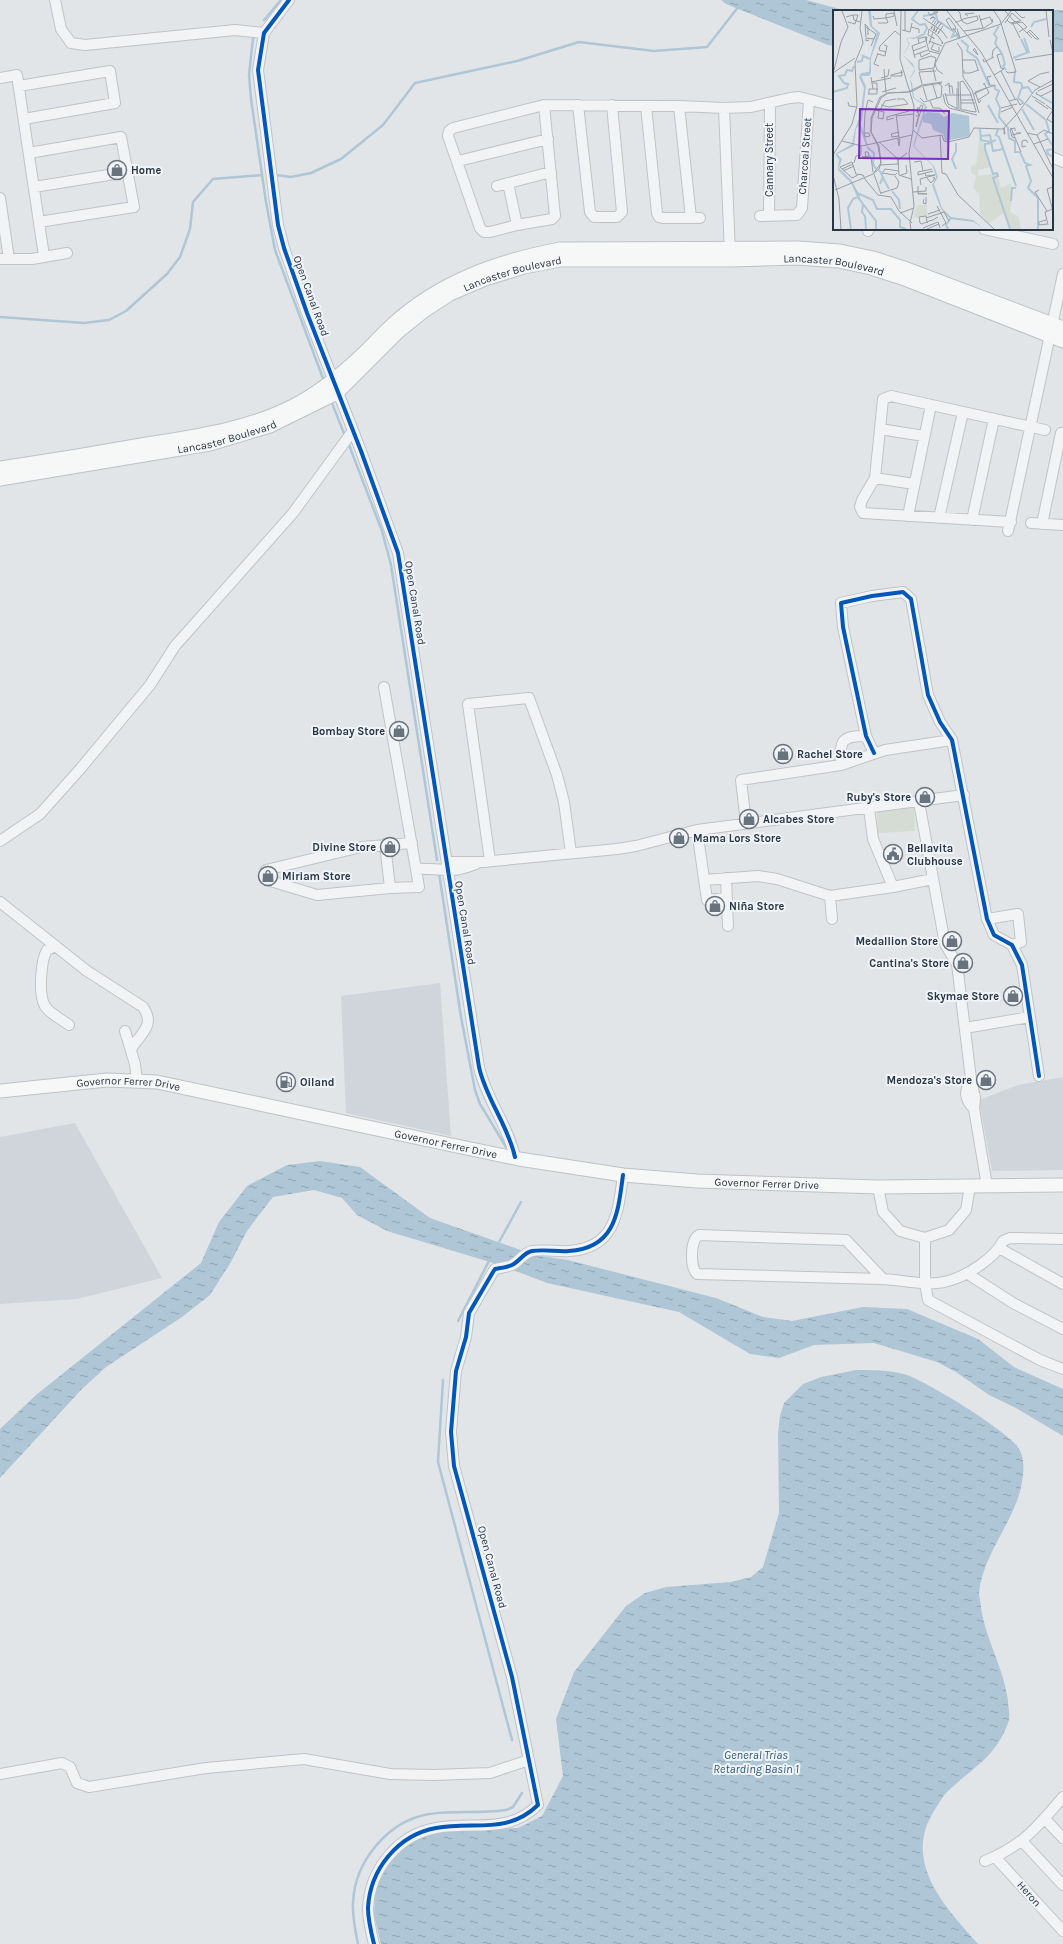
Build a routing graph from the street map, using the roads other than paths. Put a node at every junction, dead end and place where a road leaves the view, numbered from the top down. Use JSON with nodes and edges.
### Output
{"nodes":[{"id":1,"x":55,"y":0,"type":"edge"},
{"id":2,"x":290,"y":0,"type":"edge"},
{"id":3,"x":264,"y":33,"type":"junction"},
{"id":4,"x":0,"y":78,"type":"edge"},
{"id":5,"x":19,"y":86,"type":"junction"},
{"id":6,"x":809,"y":100,"type":"junction"},
{"id":7,"x":770,"y":104,"type":"junction"},
{"id":8,"x":544,"y":105,"type":"junction"},
{"id":9,"x":578,"y":105,"type":"junction"},
{"id":10,"x":612,"y":106,"type":"junction"},
{"id":11,"x":646,"y":106,"type":"junction"},
{"id":12,"x":680,"y":106,"type":"junction"},
{"id":13,"x":833,"y":106,"type":"edge"},
{"id":14,"x":724,"y":108,"type":"junction"},
{"id":15,"x":24,"y":119,"type":"junction"},
{"id":16,"x":548,"y":139,"type":"junction"},
{"id":17,"x":29,"y":153,"type":"junction"},
{"id":18,"x":1053,"y":157,"type":"edge"},
{"id":19,"x":458,"y":161,"type":"junction"},
{"id":20,"x":1063,"y":162,"type":"edge"},
{"id":21,"x":128,"y":172,"type":"junction"},
{"id":22,"x":551,"y":172,"type":"junction"},
{"id":23,"x":508,"y":183,"type":"junction"},
{"id":24,"x":497,"y":186,"type":"dead end"},
{"id":25,"x":34,"y":187,"type":"junction"},
{"id":26,"x":0,"y":198,"type":"edge"},
{"id":27,"x":765,"y":216,"type":"joint"},
{"id":28,"x":39,"y":222,"type":"junction"},
{"id":29,"x":517,"y":225,"type":"junction"},
{"id":30,"x":1034,"y":230,"type":"edge"},
{"id":31,"x":1002,"y":231,"type":"edge"},
{"id":32,"x":1032,"y":240,"type":"junction"},
{"id":33,"x":1053,"y":244,"type":"dead end"},
{"id":34,"x":67,"y":253,"type":"dead end"},
{"id":35,"x":730,"y":255,"type":"junction"},
{"id":36,"x":44,"y":256,"type":"junction"},
{"id":37,"x":4,"y":259,"type":"edge"},
{"id":38,"x":1063,"y":274,"type":"edge"},
{"id":39,"x":1055,"y":329,"type":"edge"},
{"id":40,"x":1063,"y":341,"type":"edge"},
{"id":41,"x":335,"y":387,"type":"junction"},
{"id":42,"x":931,"y":405,"type":"junction"},
{"id":43,"x":963,"y":412,"type":"junction"},
{"id":44,"x":994,"y":419,"type":"junction"},
{"id":45,"x":1031,"y":427,"type":"junction"},
{"id":46,"x":880,"y":429,"type":"junction"},
{"id":47,"x":352,"y":432,"type":"junction"},
{"id":48,"x":1056,"y":432,"type":"edge"},
{"id":49,"x":924,"y":436,"type":"junction"},
{"id":50,"x":0,"y":468,"type":"edge"},
{"id":51,"x":875,"y":478,"type":"junction"},
{"id":52,"x":0,"y":479,"type":"edge"},
{"id":53,"x":914,"y":484,"type":"junction"},
{"id":54,"x":908,"y":516,"type":"junction"},
{"id":55,"x":939,"y":518,"type":"junction"},
{"id":56,"x":972,"y":520,"type":"junction"},
{"id":57,"x":1063,"y":525,"type":"edge"},
{"id":58,"x":384,"y":687,"type":"dead end"},
{"id":59,"x":866,"y":736,"type":"junction"},
{"id":60,"x":952,"y":740,"type":"junction"},
{"id":61,"x":874,"y":753,"type":"junction"},
{"id":62,"x":841,"y":765,"type":"junction"},
{"id":63,"x":964,"y":795,"type":"junction"},
{"id":64,"x":919,"y":802,"type":"junction"},
{"id":65,"x":869,"y":808,"type":"junction"},
{"id":66,"x":746,"y":823,"type":"junction"},
{"id":67,"x":697,"y":830,"type":"junction"},
{"id":68,"x":0,"y":841,"type":"edge"},
{"id":69,"x":412,"y":843,"type":"junction"},
{"id":70,"x":385,"y":844,"type":"junction"},
{"id":71,"x":571,"y":853,"type":"junction"},
{"id":72,"x":487,"y":861,"type":"junction"},
{"id":73,"x":447,"y":866,"type":"junction"},
{"id":74,"x":416,"y":869,"type":"junction"},
{"id":75,"x":726,"y":878,"type":"junction"},
{"id":76,"x":933,"y":879,"type":"junction"},
{"id":77,"x":704,"y":880,"type":"junction"},
{"id":78,"x":893,"y":887,"type":"junction"},
{"id":79,"x":390,"y":888,"type":"junction"},
{"id":80,"x":830,"y":896,"type":"junction"},
{"id":81,"x":727,"y":898,"type":"junction"},
{"id":82,"x":0,"y":902,"type":"edge"},
{"id":83,"x":832,"y":919,"type":"dead end"},
{"id":84,"x":987,"y":919,"type":"junction"},
{"id":85,"x":728,"y":926,"type":"dead end"},
{"id":86,"x":1012,"y":945,"type":"junction"},
{"id":87,"x":56,"y":946,"type":"junction"},
{"id":88,"x":1030,"y":1017,"type":"junction"},
{"id":89,"x":69,"y":1025,"type":"dead end"},
{"id":90,"x":965,"y":1028,"type":"junction"},
{"id":91,"x":125,"y":1031,"type":"dead end"},
{"id":92,"x":131,"y":1049,"type":"junction"},
{"id":93,"x":1039,"y":1076,"type":"dead end"},
{"id":94,"x":137,"y":1081,"type":"junction"},
{"id":95,"x":0,"y":1092,"type":"edge"},
{"id":96,"x":514,"y":1157,"type":"junction"},
{"id":97,"x":623,"y":1175,"type":"junction"},
{"id":98,"x":1063,"y":1185,"type":"edge"},
{"id":99,"x":970,"y":1186,"type":"junction"},
{"id":100,"x":987,"y":1186,"type":"junction"},
{"id":101,"x":878,"y":1187,"type":"junction"},
{"id":102,"x":925,"y":1238,"type":"junction"},
{"id":103,"x":1063,"y":1239,"type":"edge"},
{"id":104,"x":999,"y":1248,"type":"junction"},
{"id":105,"x":968,"y":1274,"type":"junction"},
{"id":106,"x":884,"y":1279,"type":"junction"},
{"id":107,"x":925,"y":1283,"type":"junction"},
{"id":108,"x":1063,"y":1284,"type":"edge"},
{"id":109,"x":1063,"y":1329,"type":"edge"},
{"id":110,"x":1063,"y":1369,"type":"edge"},
{"id":111,"x":529,"y":1760,"type":"junction"},
{"id":112,"x":0,"y":1774,"type":"edge"},
{"id":113,"x":1063,"y":1797,"type":"edge"},
{"id":114,"x":1045,"y":1819,"type":"junction"},
{"id":115,"x":1063,"y":1838,"type":"edge"},
{"id":116,"x":1022,"y":1841,"type":"junction"},
{"id":117,"x":995,"y":1857,"type":"junction"},
{"id":118,"x":986,"y":1861,"type":"dead end"},
{"id":119,"x":1063,"y":1885,"type":"edge"},
{"id":120,"x":1063,"y":1931,"type":"edge"},
{"id":121,"x":374,"y":1944,"type":"edge"}],
"edges":[{"from":1,"to":3,"type":"street"},
{"from":2,"to":3,"type":"street","name":"Open Canal Road"},
{"from":3,"to":41,"type":"street","name":"Open Canal Road"},
{"from":4,"to":5,"type":"street"},
{"from":5,"to":15,"type":"street"},
{"from":5,"to":15,"type":"street"},
{"from":6,"to":7,"type":"street"},
{"from":6,"to":13,"type":"street"},
{"from":6,"to":27,"type":"street","name":"Charcoal Street"},
{"from":7,"to":14,"type":"street"},
{"from":7,"to":27,"type":"street","name":"Cannary Street"},
{"from":8,"to":9,"type":"street"},
{"from":8,"to":16,"type":"street"},
{"from":8,"to":19,"type":"street"},
{"from":9,"to":10,"type":"street"},
{"from":9,"to":10,"type":"street"},
{"from":10,"to":11,"type":"street"},
{"from":11,"to":12,"type":"street"},
{"from":11,"to":12,"type":"street"},
{"from":12,"to":14,"type":"street"},
{"from":14,"to":35,"type":"street"},
{"from":15,"to":17,"type":"street"},
{"from":16,"to":19,"type":"street"},
{"from":16,"to":22,"type":"street"},
{"from":17,"to":21,"type":"street"},
{"from":17,"to":25,"type":"street"},
{"from":18,"to":20,"type":"street"},
{"from":19,"to":29,"type":"street"},
{"from":21,"to":25,"type":"street"},
{"from":21,"to":28,"type":"street"},
{"from":22,"to":23,"type":"street"},
{"from":22,"to":29,"type":"street"},
{"from":23,"to":24,"type":"street"},
{"from":23,"to":29,"type":"street"},
{"from":25,"to":28,"type":"street"},
{"from":26,"to":37,"type":"street"},
{"from":28,"to":36,"type":"street"},
{"from":30,"to":32,"type":"street"},
{"from":31,"to":32,"type":"street"},
{"from":32,"to":33,"type":"street"},
{"from":34,"to":36,"type":"street"},
{"from":35,"to":39,"type":"main road","name":"Lancaster Boulevard"},
{"from":35,"to":41,"type":"main road","name":"Lancaster Boulevard"},
{"from":36,"to":37,"type":"street"},
{"from":38,"to":39,"type":"street"},
{"from":39,"to":40,"type":"main road","name":"Lancaster Boulevard"},
{"from":39,"to":45,"type":"street"},
{"from":41,"to":47,"type":"street","name":"Open Canal Road"},
{"from":41,"to":50,"type":"main road","name":"Lancaster Boulevard"},
{"from":41,"to":52,"type":"main road","name":"Lancaster Boulevard"},
{"from":42,"to":43,"type":"street"},
{"from":42,"to":46,"type":"street"},
{"from":42,"to":49,"type":"street"},
{"from":43,"to":44,"type":"street"},
{"from":43,"to":55,"type":"street"},
{"from":44,"to":45,"type":"street"},
{"from":44,"to":56,"type":"street"},
{"from":45,"to":48,"type":"street"},
{"from":45,"to":56,"type":"street"},
{"from":46,"to":49,"type":"street"},
{"from":46,"to":51,"type":"street"},
{"from":47,"to":68,"type":"street"},
{"from":47,"to":73,"type":"street","name":"Open Canal Road"},
{"from":48,"to":57,"type":"street"},
{"from":49,"to":53,"type":"street"},
{"from":51,"to":53,"type":"street"},
{"from":51,"to":54,"type":"street"},
{"from":53,"to":54,"type":"street"},
{"from":54,"to":55,"type":"street"},
{"from":55,"to":56,"type":"street"},
{"from":58,"to":69,"type":"street"},
{"from":59,"to":60,"type":"street"},
{"from":59,"to":61,"type":"street"},
{"from":59,"to":62,"type":"street"},
{"from":60,"to":61,"type":"street"},
{"from":60,"to":63,"type":"street"},
{"from":61,"to":62,"type":"street"},
{"from":62,"to":66,"type":"street"},
{"from":63,"to":64,"type":"street"},
{"from":63,"to":84,"type":"street"},
{"from":64,"to":65,"type":"street"},
{"from":64,"to":76,"type":"street"},
{"from":65,"to":66,"type":"street"},
{"from":65,"to":78,"type":"street"},
{"from":66,"to":67,"type":"street"},
{"from":67,"to":71,"type":"street"},
{"from":67,"to":77,"type":"street"},
{"from":69,"to":70,"type":"street"},
{"from":69,"to":74,"type":"street"},
{"from":70,"to":79,"type":"street"},
{"from":70,"to":79,"type":"street"},
{"from":71,"to":72,"type":"street"},
{"from":71,"to":72,"type":"street"},
{"from":72,"to":73,"type":"street"},
{"from":73,"to":74,"type":"street"},
{"from":73,"to":96,"type":"street","name":"Open Canal Road"},
{"from":74,"to":79,"type":"street"},
{"from":75,"to":77,"type":"street"},
{"from":75,"to":80,"type":"street"},
{"from":75,"to":81,"type":"street"},
{"from":76,"to":78,"type":"street"},
{"from":76,"to":90,"type":"street"},
{"from":77,"to":81,"type":"street"},
{"from":78,"to":80,"type":"street"},
{"from":80,"to":83,"type":"street"},
{"from":81,"to":85,"type":"street"},
{"from":82,"to":87,"type":"street"},
{"from":84,"to":86,"type":"street"},
{"from":84,"to":86,"type":"street"},
{"from":86,"to":88,"type":"street"},
{"from":87,"to":89,"type":"street"},
{"from":87,"to":92,"type":"street"},
{"from":88,"to":90,"type":"street"},
{"from":88,"to":93,"type":"street"},
{"from":90,"to":100,"type":"street"},
{"from":91,"to":92,"type":"street"},
{"from":92,"to":94,"type":"street"},
{"from":94,"to":95,"type":"main road","name":"Governor Ferrer Drive"},
{"from":94,"to":96,"type":"main road","name":"Governor Ferrer Drive"},
{"from":96,"to":97,"type":"main road","name":"Governor Ferrer Drive"},
{"from":97,"to":101,"type":"main road","name":"Governor Ferrer Drive"},
{"from":97,"to":111,"type":"street","name":"Open Canal Road"},
{"from":98,"to":100,"type":"main road","name":"Governor Ferrer Drive"},
{"from":99,"to":100,"type":"main road","name":"Governor Ferrer Drive"},
{"from":99,"to":101,"type":"main road","name":"Governor Ferrer Drive"},
{"from":99,"to":102,"type":"street"},
{"from":101,"to":102,"type":"street"},
{"from":102,"to":107,"type":"street"},
{"from":103,"to":104,"type":"street"},
{"from":104,"to":105,"type":"street"},
{"from":104,"to":108,"type":"street"},
{"from":105,"to":107,"type":"street"},
{"from":105,"to":109,"type":"street"},
{"from":106,"to":106,"type":"street"},
{"from":106,"to":107,"type":"street"},
{"from":107,"to":110,"type":"street"},
{"from":111,"to":112,"type":"street"},
{"from":111,"to":121,"type":"street","name":"Open Canal Road"},
{"from":113,"to":114,"type":"street"},
{"from":114,"to":115,"type":"street"},
{"from":114,"to":116,"type":"street"},
{"from":116,"to":117,"type":"street"},
{"from":116,"to":119,"type":"street"},
{"from":117,"to":118,"type":"street"},
{"from":117,"to":120,"type":"street","name":"Heron"}]}
